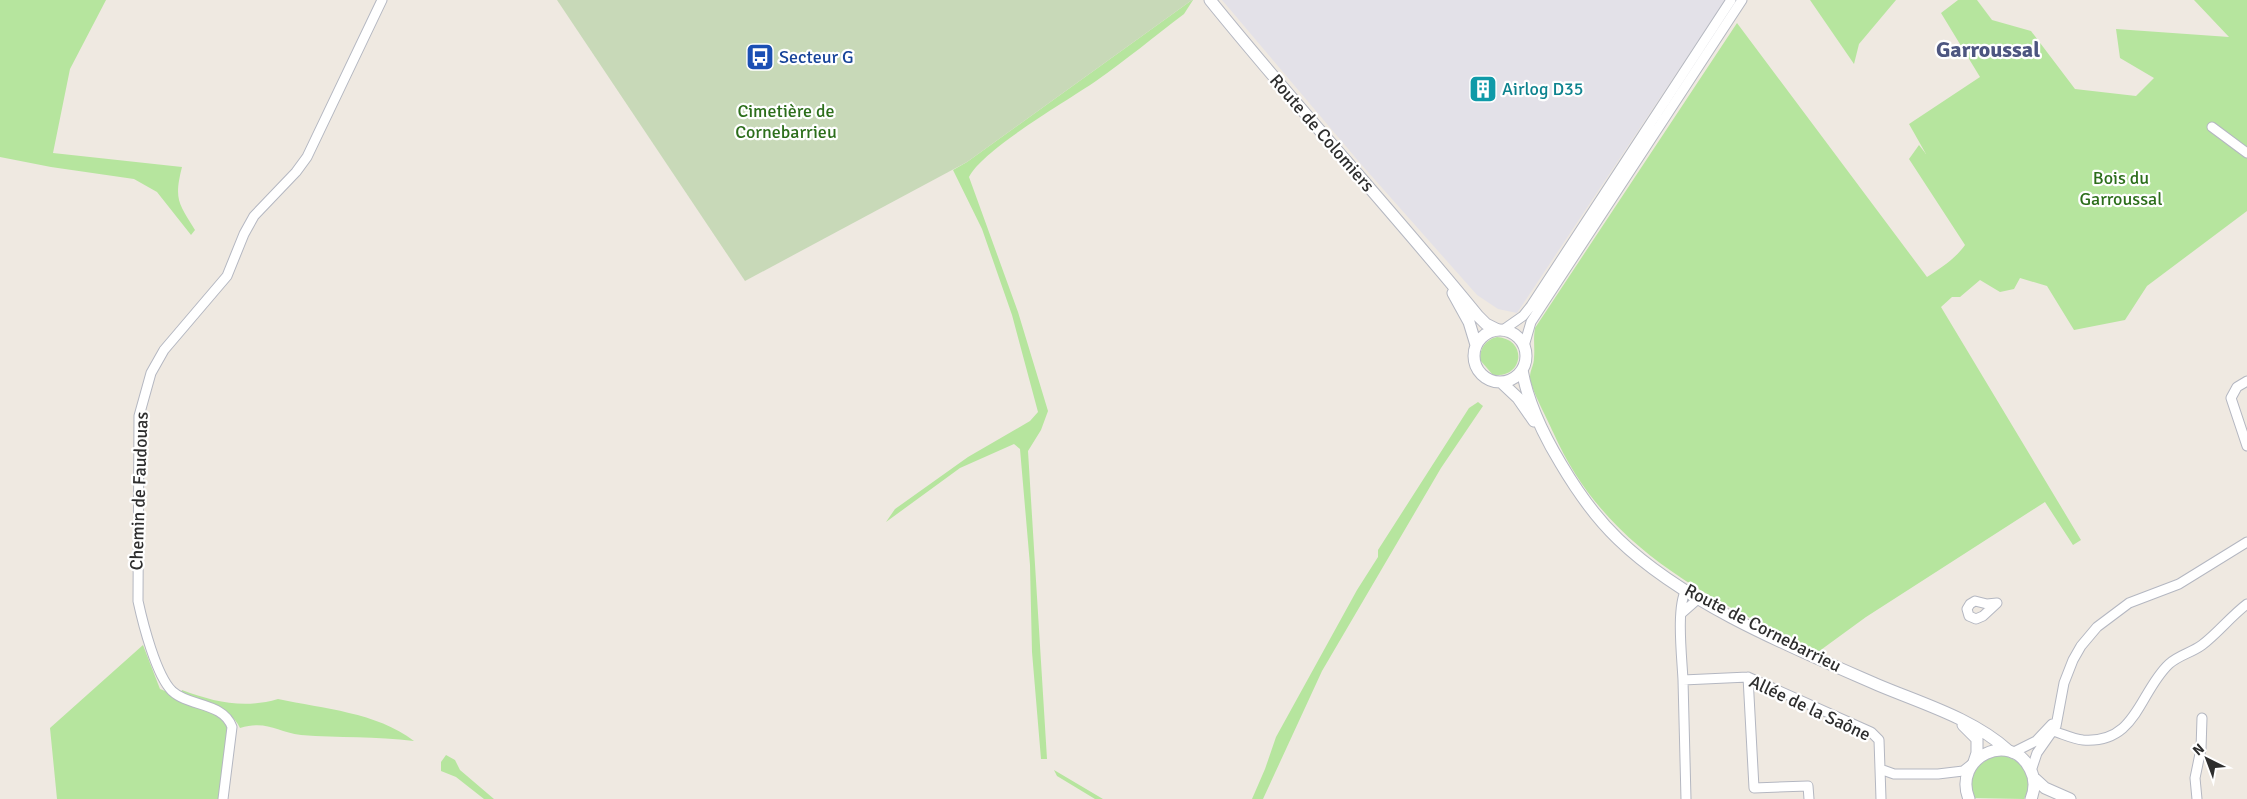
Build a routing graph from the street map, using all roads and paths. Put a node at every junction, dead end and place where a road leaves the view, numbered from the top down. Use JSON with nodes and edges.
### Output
{"nodes":[{"id":1,"x":382,"y":0,"type":"edge"},
{"id":2,"x":1210,"y":0,"type":"edge"},
{"id":3,"x":1731,"y":0,"type":"edge"},
{"id":4,"x":1742,"y":0,"type":"edge"},
{"id":5,"x":2212,"y":128,"type":"dead end"},
{"id":6,"x":2247,"y":153,"type":"edge"},
{"id":7,"x":1435,"y":264,"type":"junction"},
{"id":8,"x":1500,"y":330,"type":"junction"},
{"id":9,"x":1476,"y":345,"type":"junction"},
{"id":10,"x":1524,"y":346,"type":"junction"},
{"id":11,"x":1522,"y":370,"type":"junction"},
{"id":12,"x":2247,"y":381,"type":"edge"},
{"id":13,"x":1501,"y":382,"type":"junction"},
{"id":14,"x":1545,"y":436,"type":"junction"},
{"id":15,"x":2247,"y":446,"type":"edge"},
{"id":16,"x":2247,"y":542,"type":"edge"},
{"id":17,"x":1686,"y":590,"type":"junction"},
{"id":18,"x":1699,"y":598,"type":"junction"},
{"id":19,"x":2247,"y":604,"type":"edge"},
{"id":20,"x":1682,"y":613,"type":"junction"},
{"id":21,"x":1748,"y":677,"type":"junction"},
{"id":22,"x":1683,"y":680,"type":"junction"},
{"id":23,"x":1951,"y":716,"type":"junction"},
{"id":24,"x":2058,"y":716,"type":"junction"},
{"id":25,"x":2202,"y":718,"type":"dead end"},
{"id":26,"x":2053,"y":732,"type":"junction"},
{"id":27,"x":2010,"y":752,"type":"junction"},
{"id":28,"x":1973,"y":763,"type":"junction"},
{"id":29,"x":1880,"y":769,"type":"junction"},
{"id":30,"x":1938,"y":774,"type":"junction"},
{"id":31,"x":2032,"y":774,"type":"junction"},
{"id":32,"x":1967,"y":794,"type":"edge"},
{"id":33,"x":223,"y":799,"type":"edge"},
{"id":34,"x":1686,"y":799,"type":"edge"},
{"id":35,"x":1809,"y":799,"type":"edge"},
{"id":36,"x":1881,"y":799,"type":"edge"},
{"id":37,"x":2031,"y":799,"type":"edge"},
{"id":38,"x":2070,"y":799,"type":"edge"},
{"id":39,"x":2197,"y":799,"type":"edge"}],
"edges":[{"from":1,"to":33,"type":"street","name":"Chemin de Faudouas"},
{"from":2,"to":7,"type":"main road","name":"Route de Colomiers"},
{"from":3,"to":8,"type":"street"},
{"from":4,"to":10,"type":"street"},
{"from":5,"to":6,"type":"street"},
{"from":7,"to":8,"type":"main road","name":"Route de Colomiers"},
{"from":7,"to":9,"type":"main road","name":"Route de Colomiers"},
{"from":8,"to":9,"type":"main road"},
{"from":8,"to":10,"type":"main road"},
{"from":9,"to":13,"type":"main road"},
{"from":10,"to":11,"type":"main road"},
{"from":11,"to":13,"type":"main road"},
{"from":11,"to":14,"type":"main road","name":"Route de Cornebarrieu"},
{"from":12,"to":15,"type":"street"},
{"from":13,"to":14,"type":"main road","name":"Route de Cornebarrieu"},
{"from":14,"to":17,"type":"main road","name":"Route de Cornebarrieu"},
{"from":16,"to":24,"type":"street"},
{"from":17,"to":18,"type":"main road","name":"Route de Cornebarrieu"},
{"from":17,"to":20,"type":"street"},
{"from":18,"to":20,"type":"street"},
{"from":18,"to":23,"type":"main road","name":"Route de Cornebarrieu"},
{"from":19,"to":26,"type":"street"},
{"from":20,"to":22,"type":"street"},
{"from":21,"to":22,"type":"street","name":"Allée de la Saône"},
{"from":21,"to":29,"type":"street","name":"Allée de la Saône"},
{"from":21,"to":35,"type":"street"},
{"from":22,"to":34,"type":"street"},
{"from":23,"to":27,"type":"main road","name":"Route de Cornebarrieu"},
{"from":23,"to":28,"type":"main road","name":"Route de Cornebarrieu"},
{"from":24,"to":26,"type":"street"},
{"from":24,"to":27,"type":"street"},
{"from":25,"to":39,"type":"street"},
{"from":26,"to":31,"type":"street"},
{"from":27,"to":28,"type":"main road"},
{"from":27,"to":31,"type":"main road","name":"Route de Cornebarrieu"},
{"from":28,"to":30,"type":"street"},
{"from":28,"to":32,"type":"main road"},
{"from":29,"to":30,"type":"street"},
{"from":29,"to":36,"type":"street","name":"Allée de la Saône"},
{"from":30,"to":32,"type":"street"},
{"from":31,"to":37,"type":"main road"},
{"from":31,"to":38,"type":"main road"}]}
